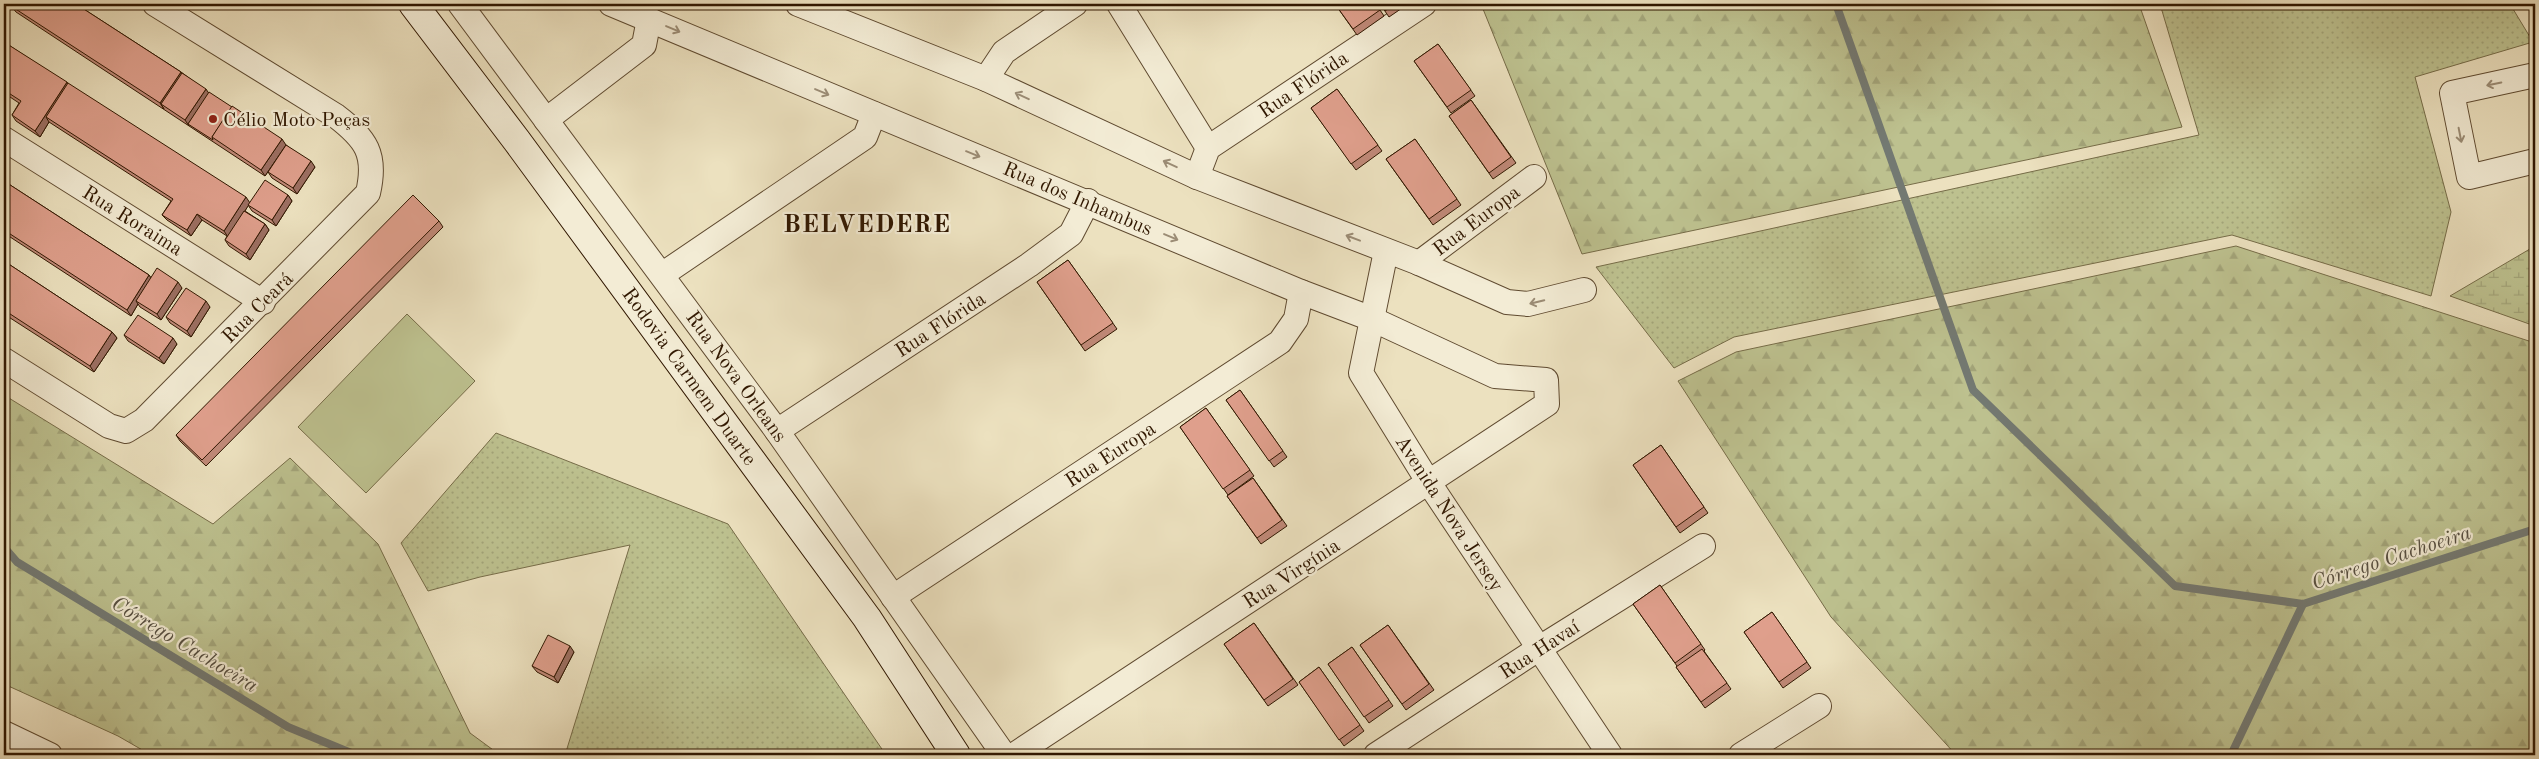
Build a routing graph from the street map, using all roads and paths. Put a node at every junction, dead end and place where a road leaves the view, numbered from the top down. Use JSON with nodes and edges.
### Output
{"nodes":[{"id":1,"x":155,"y":4,"type":"edge"},
{"id":2,"x":413,"y":4,"type":"edge"},
{"id":3,"x":460,"y":4,"type":"edge"},
{"id":4,"x":611,"y":4,"type":"edge"},
{"id":5,"x":798,"y":4,"type":"edge"},
{"id":6,"x":1075,"y":4,"type":"edge"},
{"id":7,"x":1119,"y":4,"type":"edge"},
{"id":8,"x":1424,"y":4,"type":"edge"},
{"id":9,"x":649,"y":19,"type":"junction"},
{"id":10,"x":2535,"y":75,"type":"edge"},
{"id":11,"x":986,"y":79,"type":"junction"},
{"id":12,"x":874,"y":114,"type":"junction"},
{"id":13,"x":546,"y":120,"type":"junction"},
{"id":14,"x":4,"y":139,"type":"edge"},
{"id":15,"x":1208,"y":148,"type":"junction"},
{"id":16,"x":2535,"y":162,"type":"edge"},
{"id":17,"x":1197,"y":177,"type":"junction"},
{"id":18,"x":1534,"y":177,"type":"dead end"},
{"id":19,"x":1088,"y":201,"type":"junction"},
{"id":20,"x":1386,"y":251,"type":"junction"},
{"id":21,"x":1419,"y":263,"type":"junction"},
{"id":22,"x":663,"y":274,"type":"junction"},
{"id":23,"x":1584,"y":290,"type":"dead end"},
{"id":24,"x":1301,"y":292,"type":"junction"},
{"id":25,"x":263,"y":302,"type":"junction"},
{"id":26,"x":1372,"y":319,"type":"junction"},
{"id":27,"x":4,"y":360,"type":"edge"},
{"id":28,"x":1546,"y":380,"type":"joint"},
{"id":29,"x":777,"y":431,"type":"junction"},
{"id":30,"x":1429,"y":483,"type":"junction"},
{"id":31,"x":1703,"y":546,"type":"dead end"},
{"id":32,"x":893,"y":597,"type":"junction"},
{"id":33,"x":1538,"y":649,"type":"junction"},
{"id":34,"x":1819,"y":706,"type":"dead end"},
{"id":35,"x":4,"y":733,"type":"edge"},
{"id":36,"x":50,"y":755,"type":"edge"},
{"id":37,"x":956,"y":755,"type":"edge"},
{"id":38,"x":1004,"y":755,"type":"edge"},
{"id":39,"x":1014,"y":755,"type":"edge"},
{"id":40,"x":1376,"y":755,"type":"edge"},
{"id":41,"x":1610,"y":755,"type":"edge"},
{"id":42,"x":1741,"y":755,"type":"edge"}],
"edges":[{"from":1,"to":25,"type":"street","name":"Rua Ceará"},
{"from":2,"to":37,"type":"street","name":"Rodovia Carmem Duarte"},
{"from":3,"to":13,"type":"street","name":"Rua Nova Orleans"},
{"from":4,"to":9,"type":"street","name":"Rua dos Inhambus"},
{"from":5,"to":11,"type":"street"},
{"from":6,"to":11,"type":"street"},
{"from":7,"to":15,"type":"street"},
{"from":8,"to":15,"type":"street","name":"Rua Flórida"},
{"from":9,"to":12,"type":"street","name":"Rua dos Inhambus","one_way":true},
{"from":9,"to":13,"type":"street"},
{"from":10,"to":16,"type":"street","one_way":true},
{"from":17,"to":11,"type":"street","one_way":true},
{"from":12,"to":19,"type":"street","name":"Rua dos Inhambus","one_way":true},
{"from":12,"to":22,"type":"street"},
{"from":13,"to":22,"type":"street","name":"Rua Nova Orleans"},
{"from":14,"to":25,"type":"street","name":"Rua Roraima"},
{"from":15,"to":17,"type":"street"},
{"from":20,"to":17,"type":"street","one_way":true},
{"from":18,"to":21,"type":"street","name":"Rua Europa"},
{"from":19,"to":24,"type":"street","name":"Rua dos Inhambus","one_way":true},
{"from":19,"to":29,"type":"street","name":"Rua Flórida"},
{"from":20,"to":21,"type":"street"},
{"from":20,"to":26,"type":"street","name":"Avenida Nova Jersey"},
{"from":23,"to":21,"type":"street","one_way":true},
{"from":22,"to":29,"type":"street","name":"Rua Nova Orleans"},
{"from":24,"to":26,"type":"street","name":"Rua dos Inhambus"},
{"from":24,"to":32,"type":"street","name":"Rua Europa"},
{"from":25,"to":27,"type":"street","name":"Rua Ceará"},
{"from":26,"to":28,"type":"street","name":"Rua dos Inhambus"},
{"from":26,"to":30,"type":"street","name":"Avenida Nova Jersey"},
{"from":28,"to":30,"type":"street","name":"Rua Virgínia"},
{"from":29,"to":32,"type":"street","name":"Rua Nova Orleans"},
{"from":30,"to":33,"type":"street","name":"Avenida Nova Jersey"},
{"from":30,"to":39,"type":"street","name":"Rua Virgínia"},
{"from":31,"to":33,"type":"street","name":"Rua Havaí"},
{"from":32,"to":38,"type":"street","name":"Rua Nova Orleans"},
{"from":33,"to":40,"type":"street","name":"Rua Havaí"},
{"from":33,"to":41,"type":"street","name":"Avenida Nova Jersey"},
{"from":34,"to":42,"type":"street"},
{"from":35,"to":36,"type":"street"}]}
